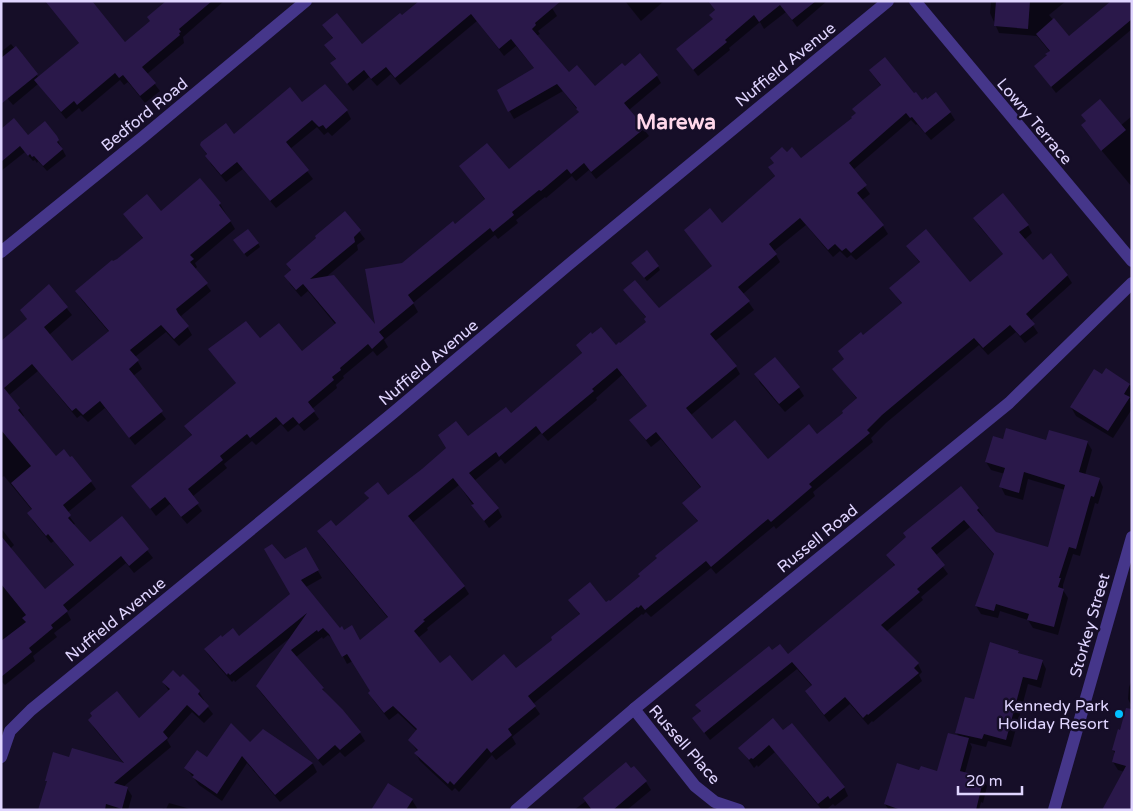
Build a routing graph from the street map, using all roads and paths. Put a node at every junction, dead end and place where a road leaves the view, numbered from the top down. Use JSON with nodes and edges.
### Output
{"nodes":[{"id":1,"x":306,"y":1,"type":"edge"},
{"id":2,"x":888,"y":1,"type":"edge"},
{"id":3,"x":915,"y":1,"type":"edge"},
{"id":4,"x":1,"y":252,"type":"edge"},
{"id":5,"x":1132,"y":261,"type":"edge"},
{"id":6,"x":1132,"y":283,"type":"edge"},
{"id":7,"x":1132,"y":536,"type":"edge"},
{"id":8,"x":634,"y":709,"type":"junction"},
{"id":9,"x":1,"y":757,"type":"edge"},
{"id":10,"x":516,"y":810,"type":"edge"},
{"id":11,"x":739,"y":810,"type":"edge"},
{"id":12,"x":1054,"y":810,"type":"edge"}],
"edges":[{"from":1,"to":4,"type":"street","name":"Bedford Road"},
{"from":2,"to":9,"type":"street","name":"Nuffield Avenue"},
{"from":3,"to":5,"type":"street","name":"Lowry Terrace"},
{"from":6,"to":8,"type":"street","name":"Russell Road"},
{"from":7,"to":12,"type":"street","name":"Storkey Street"},
{"from":8,"to":10,"type":"street","name":"Russell Road"},
{"from":8,"to":11,"type":"street","name":"Russell Place"}]}
